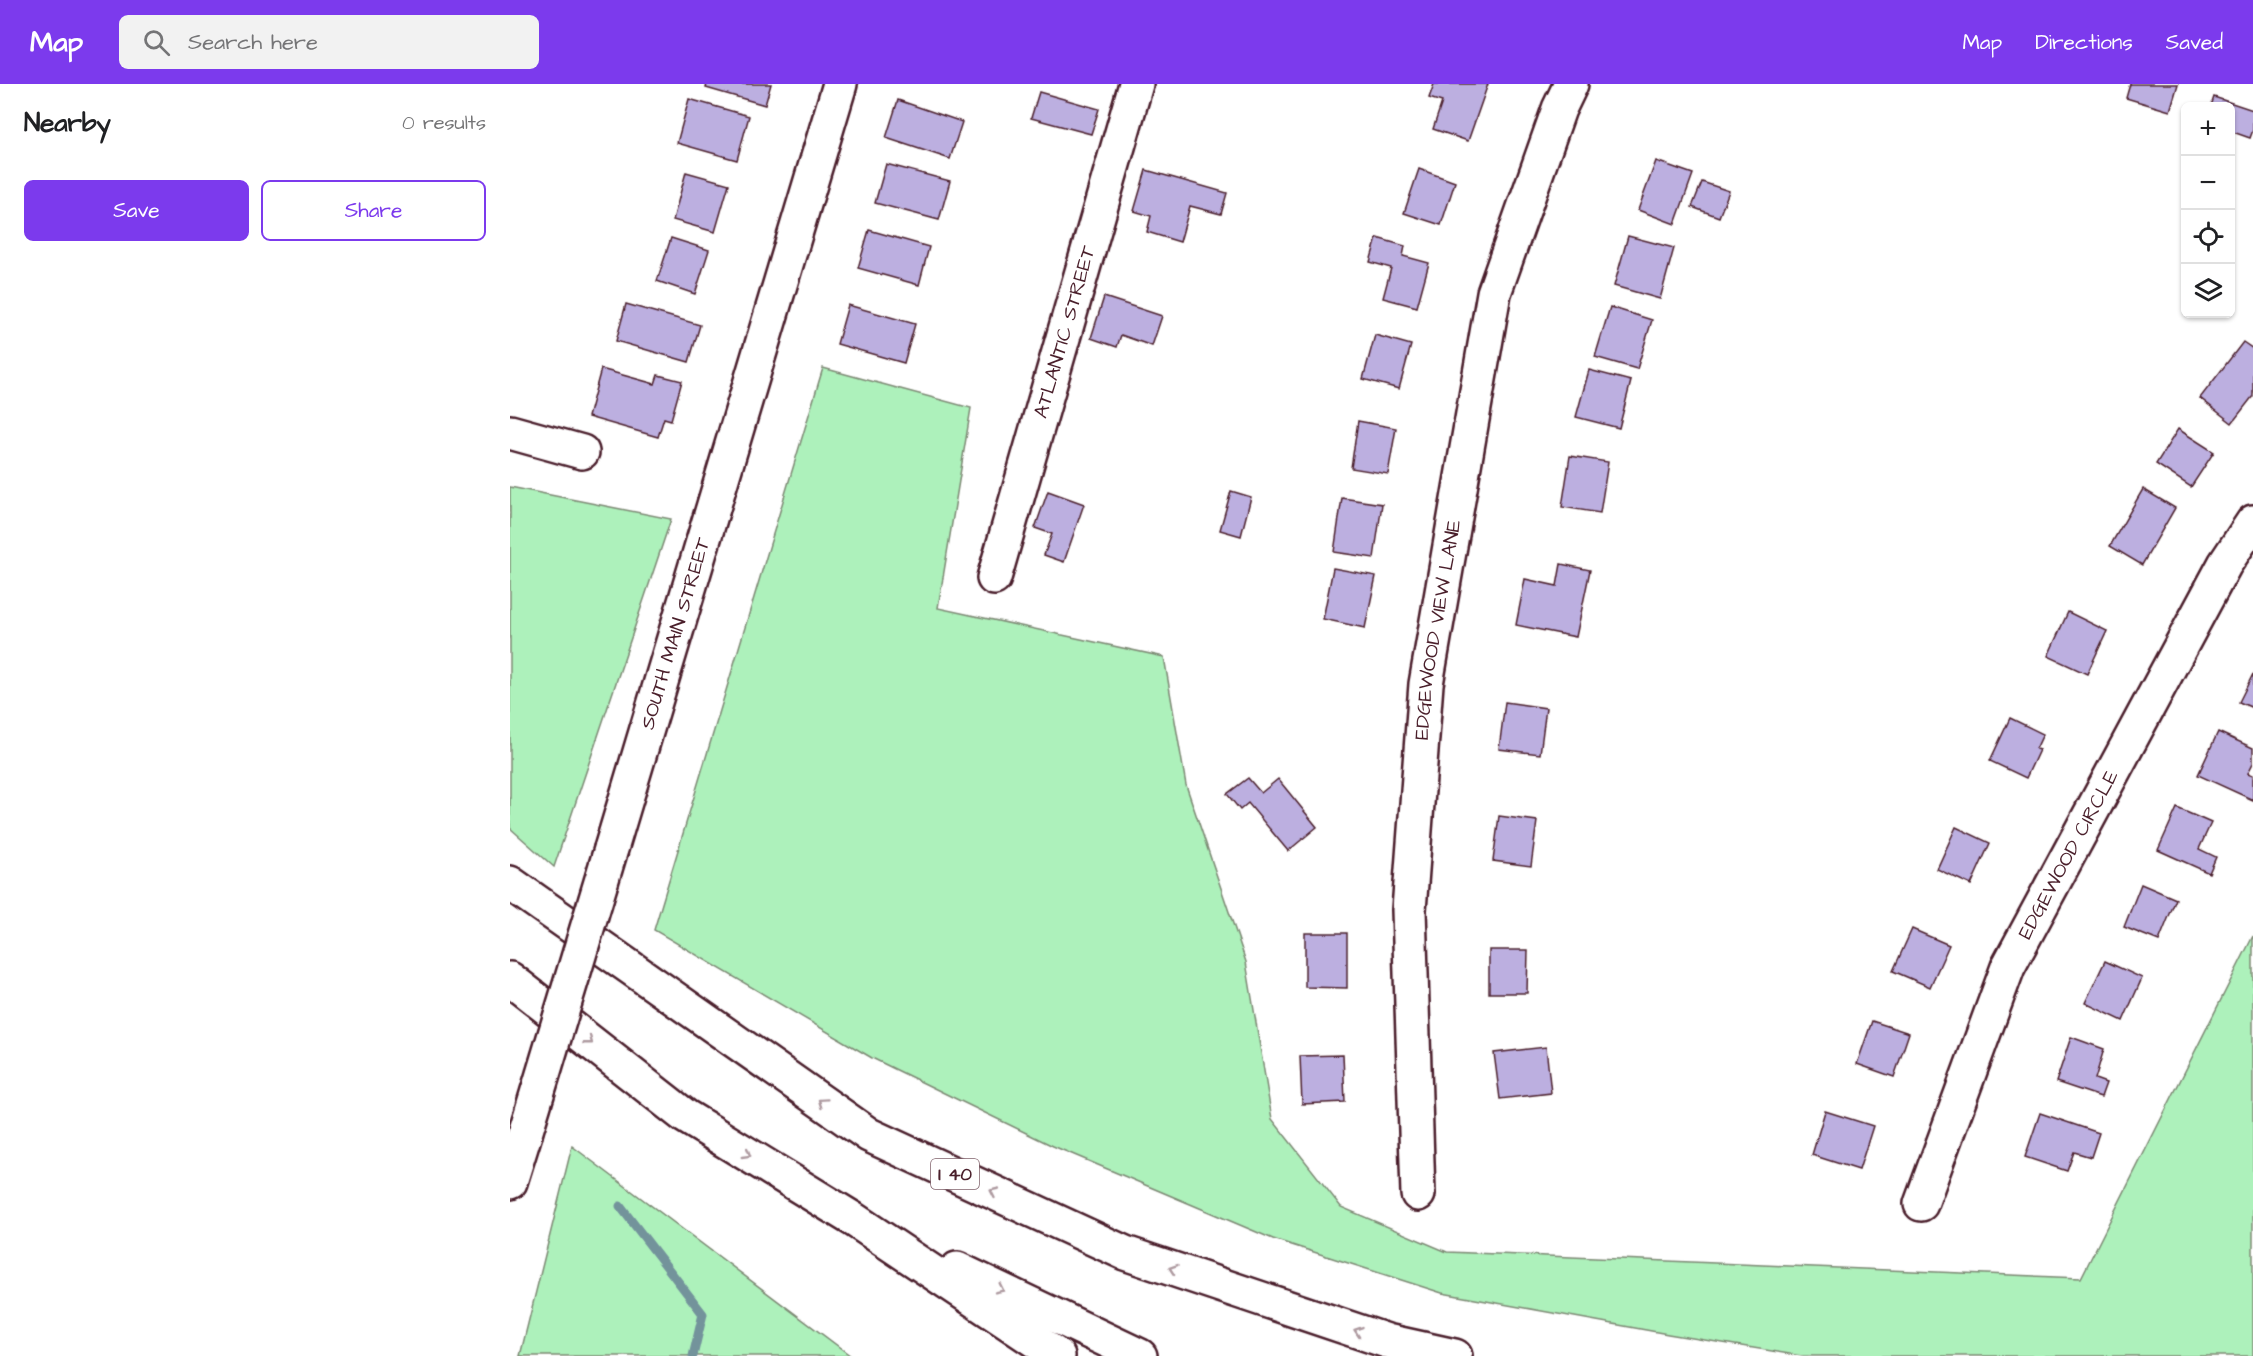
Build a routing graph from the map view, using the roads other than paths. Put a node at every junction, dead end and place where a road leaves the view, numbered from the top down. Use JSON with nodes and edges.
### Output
{"nodes":[{"id":1,"x":840,"y":84,"type":"edge"},
{"id":2,"x":1136,"y":84,"type":"edge"},
{"id":3,"x":1571,"y":84,"type":"edge"},
{"id":4,"x":510,"y":432,"type":"edge"},
{"id":5,"x":582,"y":452,"type":"dead end"},
{"id":6,"x":2253,"y":522,"type":"edge"},
{"id":7,"x":994,"y":578,"type":"dead end"},
{"id":8,"x":510,"y":883,"type":"edge"},
{"id":9,"x":510,"y":979,"type":"edge"},
{"id":10,"x":510,"y":1182,"type":"edge"},
{"id":11,"x":1418,"y":1194,"type":"dead end"},
{"id":12,"x":1921,"y":1204,"type":"dead end"},
{"id":13,"x":853,"y":1219,"type":"junction"},
{"id":14,"x":1058,"y":1356,"type":"edge"},
{"id":15,"x":1140,"y":1356,"type":"edge"},
{"id":16,"x":1455,"y":1356,"type":"edge"}],
"edges":[{"from":1,"to":10,"type":"main road","name":"SOUTH MAIN STREET","bridge":true},
{"from":2,"to":7,"type":"main road","name":"ATLANTIC STREET"},
{"from":3,"to":11,"type":"main road","name":"EDGEWOOD VIEW LANE"},
{"from":4,"to":5,"type":"main road"},
{"from":6,"to":12,"type":"main road","name":"EDGEWOOD CIRCLE"},
{"from":16,"to":8,"type":"main road","number":"I 40","one_way":true},
{"from":9,"to":13,"type":"main road","one_way":true},
{"from":13,"to":14,"type":"main road"},
{"from":13,"to":15,"type":"main road","one_way":true}]}
